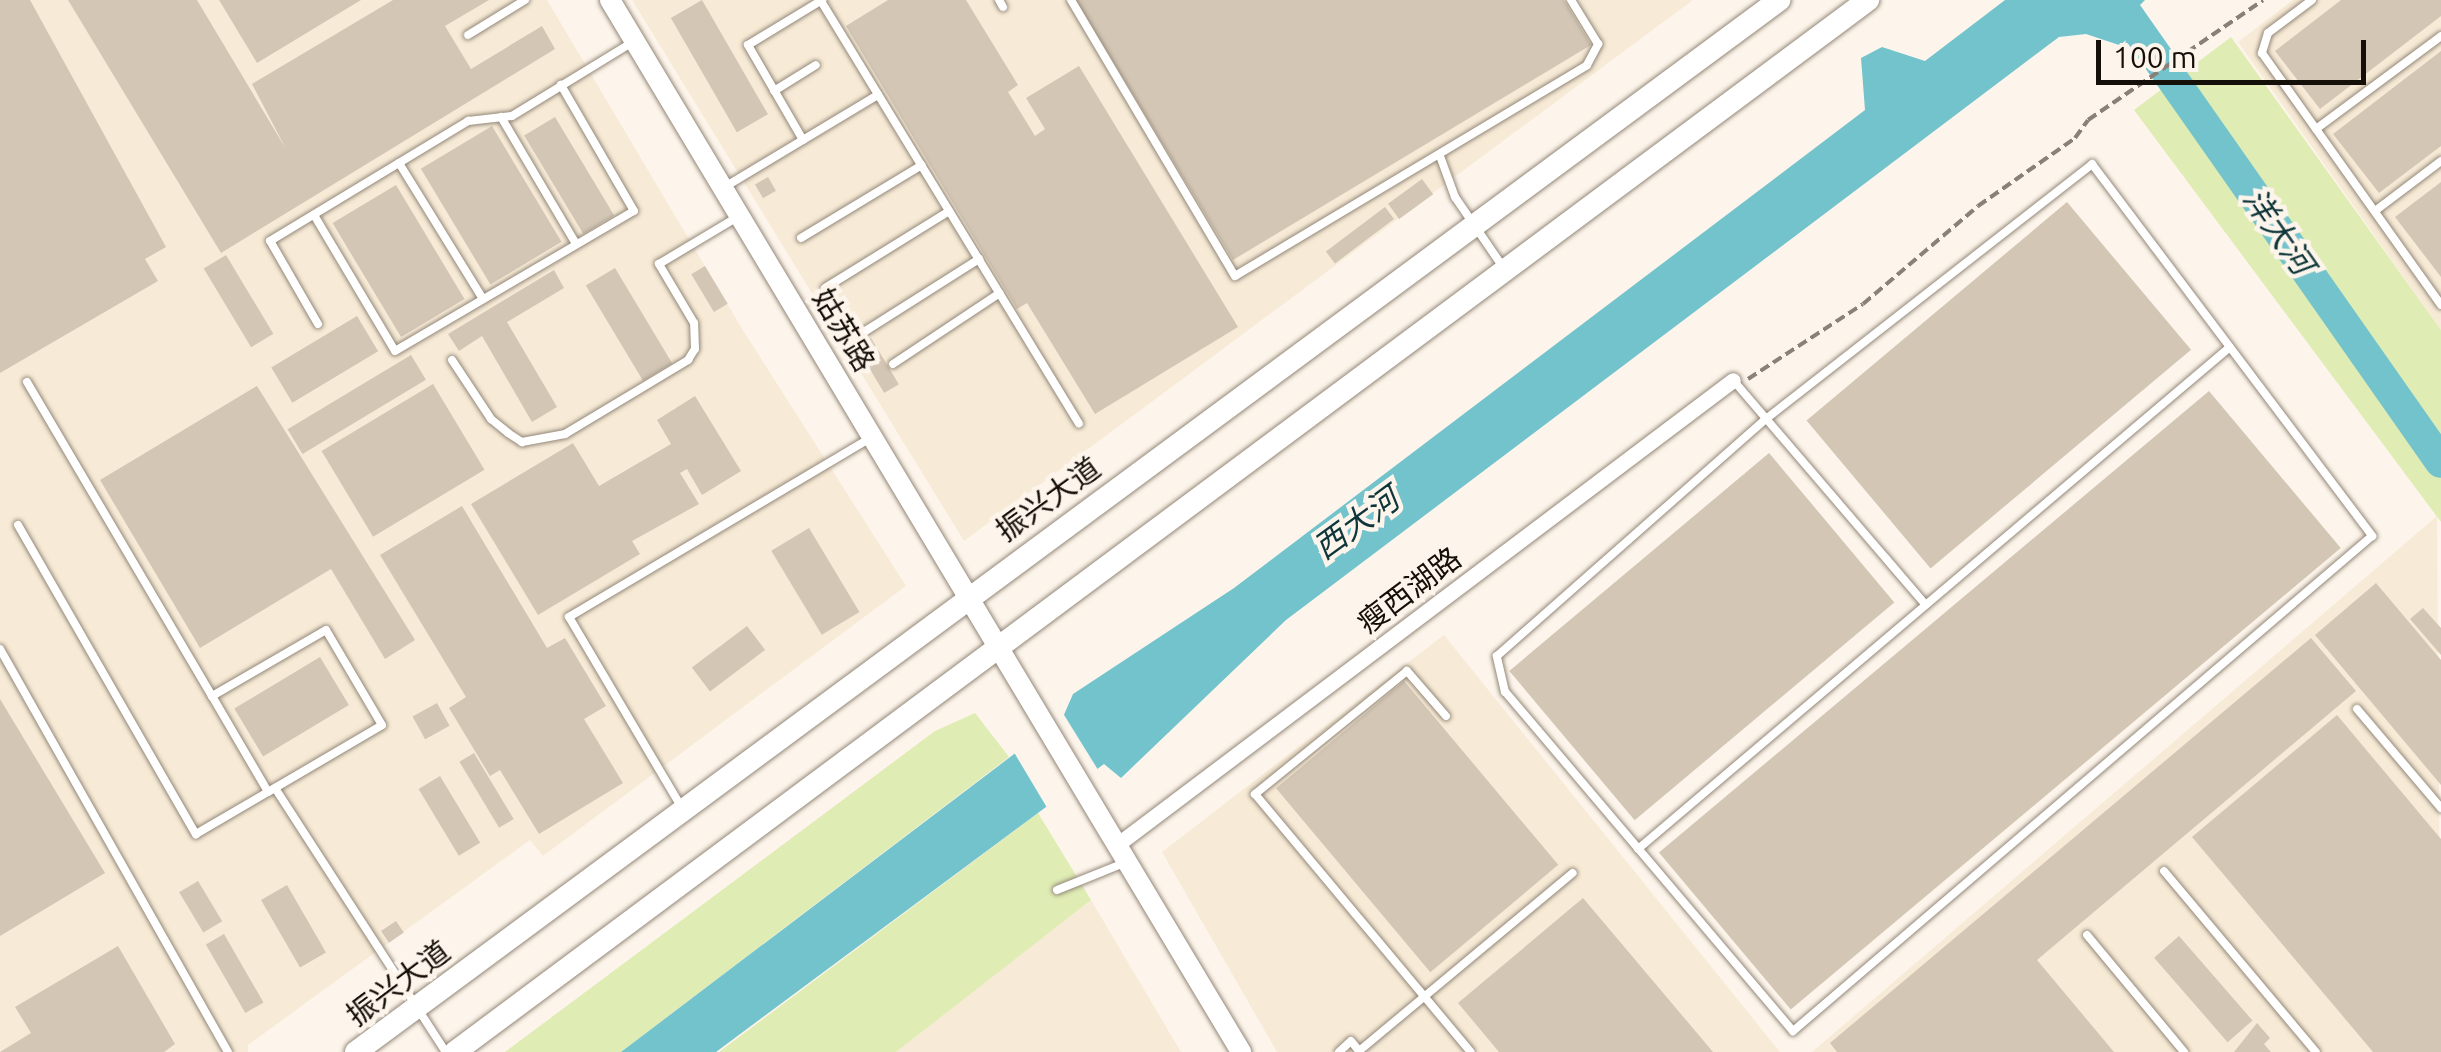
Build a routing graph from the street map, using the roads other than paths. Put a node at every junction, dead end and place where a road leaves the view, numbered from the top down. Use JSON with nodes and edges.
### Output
{"nodes":[{"id":1,"x":525,"y":0,"type":"edge"},
{"id":2,"x":610,"y":0,"type":"edge"},
{"id":3,"x":821,"y":0,"type":"edge"},
{"id":4,"x":1071,"y":0,"type":"edge"},
{"id":5,"x":1571,"y":0,"type":"edge"},
{"id":6,"x":1779,"y":0,"type":"edge"},
{"id":7,"x":1868,"y":0,"type":"edge"},
{"id":8,"x":2312,"y":0,"type":"edge"},
{"id":9,"x":468,"y":35,"type":"dead end"},
{"id":10,"x":2441,"y":36,"type":"edge"},
{"id":11,"x":634,"y":41,"type":"junction"},
{"id":12,"x":816,"y":66,"type":"dead end"},
{"id":13,"x":562,"y":86,"type":"junction"},
{"id":14,"x":774,"y":91,"type":"junction"},
{"id":15,"x":878,"y":95,"type":"junction"},
{"id":16,"x":501,"y":117,"type":"junction"},
{"id":17,"x":2316,"y":129,"type":"junction"},
{"id":18,"x":803,"y":140,"type":"junction"},
{"id":19,"x":1440,"y":156,"type":"junction"},
{"id":20,"x":2441,"y":162,"type":"edge"},
{"id":21,"x":399,"y":163,"type":"junction"},
{"id":22,"x":922,"y":165,"type":"junction"},
{"id":23,"x":723,"y":188,"type":"junction"},
{"id":24,"x":950,"y":211,"type":"junction"},
{"id":25,"x":2375,"y":211,"type":"junction"},
{"id":26,"x":314,"y":214,"type":"junction"},
{"id":27,"x":740,"y":215,"type":"junction"},
{"id":28,"x":1473,"y":224,"type":"junction"},
{"id":29,"x":801,"y":238,"type":"dead end"},
{"id":30,"x":576,"y":244,"type":"junction"},
{"id":31,"x":979,"y":258,"type":"junction"},
{"id":32,"x":1506,"y":271,"type":"junction"},
{"id":33,"x":825,"y":288,"type":"dead end"},
{"id":34,"x":1000,"y":293,"type":"junction"},
{"id":35,"x":2439,"y":298,"type":"edge"},
{"id":36,"x":483,"y":299,"type":"junction"},
{"id":37,"x":318,"y":324,"type":"dead end"},
{"id":38,"x":856,"y":337,"type":"dead end"},
{"id":39,"x":2230,"y":347,"type":"junction"},
{"id":40,"x":452,"y":360,"type":"dead end"},
{"id":41,"x":893,"y":364,"type":"dead end"},
{"id":42,"x":1733,"y":380,"type":"joint"},
{"id":43,"x":27,"y":382,"type":"dead end"},
{"id":44,"x":1766,"y":419,"type":"junction"},
{"id":45,"x":1080,"y":423,"type":"dead end"},
{"id":46,"x":873,"y":436,"type":"junction"},
{"id":47,"x":18,"y":525,"type":"dead end"},
{"id":48,"x":969,"y":594,"type":"junction"},
{"id":49,"x":1926,"y":604,"type":"junction"},
{"id":50,"x":1002,"y":648,"type":"junction"},
{"id":51,"x":0,"y":649,"type":"edge"},
{"id":52,"x":212,"y":696,"type":"junction"},
{"id":53,"x":2357,"y":709,"type":"dead end"},
{"id":54,"x":1446,"y":716,"type":"dead end"},
{"id":55,"x":271,"y":790,"type":"junction"},
{"id":56,"x":682,"y":808,"type":"junction"},
{"id":57,"x":2441,"y":808,"type":"edge"},
{"id":58,"x":1638,"y":849,"type":"junction"},
{"id":59,"x":1124,"y":852,"type":"junction"},
{"id":60,"x":2164,"y":870,"type":"dead end"},
{"id":61,"x":1573,"y":873,"type":"dead end"},
{"id":62,"x":1057,"y":890,"type":"dead end"},
{"id":63,"x":2087,"y":935,"type":"dead end"},
{"id":64,"x":1424,"y":997,"type":"junction"},
{"id":65,"x":412,"y":1010,"type":"junction"},
{"id":66,"x":228,"y":1052,"type":"edge"},
{"id":67,"x":356,"y":1052,"type":"edge"},
{"id":68,"x":446,"y":1052,"type":"edge"},
{"id":69,"x":455,"y":1052,"type":"edge"},
{"id":70,"x":1241,"y":1052,"type":"edge"},
{"id":71,"x":1339,"y":1052,"type":"edge"},
{"id":72,"x":1360,"y":1052,"type":"edge"},
{"id":73,"x":1471,"y":1052,"type":"edge"},
{"id":74,"x":2184,"y":1052,"type":"edge"},
{"id":75,"x":2316,"y":1052,"type":"edge"}],
"edges":[{"from":1,"to":9,"type":"lane"},
{"from":2,"to":11,"type":"street","name":"姑苏路"},
{"from":3,"to":14,"type":"lane"},
{"from":3,"to":15,"type":"lane"},
{"from":4,"to":19,"type":"lane"},
{"from":5,"to":19,"type":"lane"},
{"from":6,"to":28,"type":"main road","name":"振兴大道"},
{"from":7,"to":32,"type":"main road"},
{"from":8,"to":17,"type":"lane"},
{"from":10,"to":17,"type":"lane"},
{"from":11,"to":13,"type":"lane"},
{"from":11,"to":23,"type":"street","name":"姑苏路"},
{"from":12,"to":14,"type":"lane"},
{"from":13,"to":16,"type":"lane"},
{"from":13,"to":30,"type":"lane"},
{"from":14,"to":18,"type":"lane"},
{"from":15,"to":18,"type":"lane"},
{"from":15,"to":22,"type":"lane"},
{"from":16,"to":21,"type":"lane"},
{"from":16,"to":30,"type":"lane"},
{"from":17,"to":25,"type":"lane"},
{"from":18,"to":23,"type":"lane"},
{"from":19,"to":28,"type":"lane"},
{"from":20,"to":25,"type":"lane"},
{"from":21,"to":26,"type":"lane"},
{"from":21,"to":36,"type":"lane"},
{"from":22,"to":24,"type":"lane"},
{"from":22,"to":29,"type":"lane"},
{"from":23,"to":27,"type":"street","name":"姑苏路"},
{"from":24,"to":31,"type":"lane"},
{"from":24,"to":33,"type":"lane"},
{"from":25,"to":35,"type":"lane"},
{"from":26,"to":36,"type":"lane"},
{"from":26,"to":37,"type":"lane"},
{"from":27,"to":40,"type":"lane"},
{"from":27,"to":46,"type":"street","name":"姑苏路"},
{"from":28,"to":32,"type":"lane"},
{"from":28,"to":48,"type":"main road","name":"振兴大道"},
{"from":30,"to":36,"type":"lane"},
{"from":31,"to":34,"type":"lane"},
{"from":31,"to":38,"type":"lane"},
{"from":32,"to":50,"type":"main road"},
{"from":34,"to":41,"type":"lane"},
{"from":34,"to":45,"type":"lane"},
{"from":39,"to":44,"type":"lane"},
{"from":39,"to":49,"type":"lane"},
{"from":39,"to":58,"type":"lane"},
{"from":42,"to":44,"type":"lane"},
{"from":42,"to":59,"type":"street","name":"瘦西湖路"},
{"from":43,"to":52,"type":"lane"},
{"from":44,"to":49,"type":"lane"},
{"from":44,"to":58,"type":"lane"},
{"from":46,"to":48,"type":"street","name":"姑苏路"},
{"from":46,"to":56,"type":"lane"},
{"from":47,"to":55,"type":"lane"},
{"from":48,"to":50,"type":"street","name":"姑苏路"},
{"from":48,"to":56,"type":"main road","name":"振兴大道"},
{"from":49,"to":58,"type":"lane"},
{"from":50,"to":59,"type":"street","name":"姑苏路"},
{"from":50,"to":69,"type":"main road"},
{"from":51,"to":66,"type":"lane"},
{"from":52,"to":55,"type":"lane"},
{"from":52,"to":55,"type":"lane"},
{"from":53,"to":57,"type":"lane"},
{"from":54,"to":64,"type":"lane"},
{"from":55,"to":65,"type":"lane"},
{"from":56,"to":65,"type":"main road","name":"振兴大道"},
{"from":59,"to":62,"type":"lane"},
{"from":59,"to":70,"type":"street"},
{"from":60,"to":75,"type":"lane"},
{"from":61,"to":64,"type":"lane"},
{"from":63,"to":74,"type":"lane"},
{"from":64,"to":72,"type":"lane"},
{"from":64,"to":73,"type":"lane"},
{"from":65,"to":67,"type":"main road","name":"振兴大道"},
{"from":65,"to":68,"type":"lane"},
{"from":71,"to":72,"type":"lane"}]}
